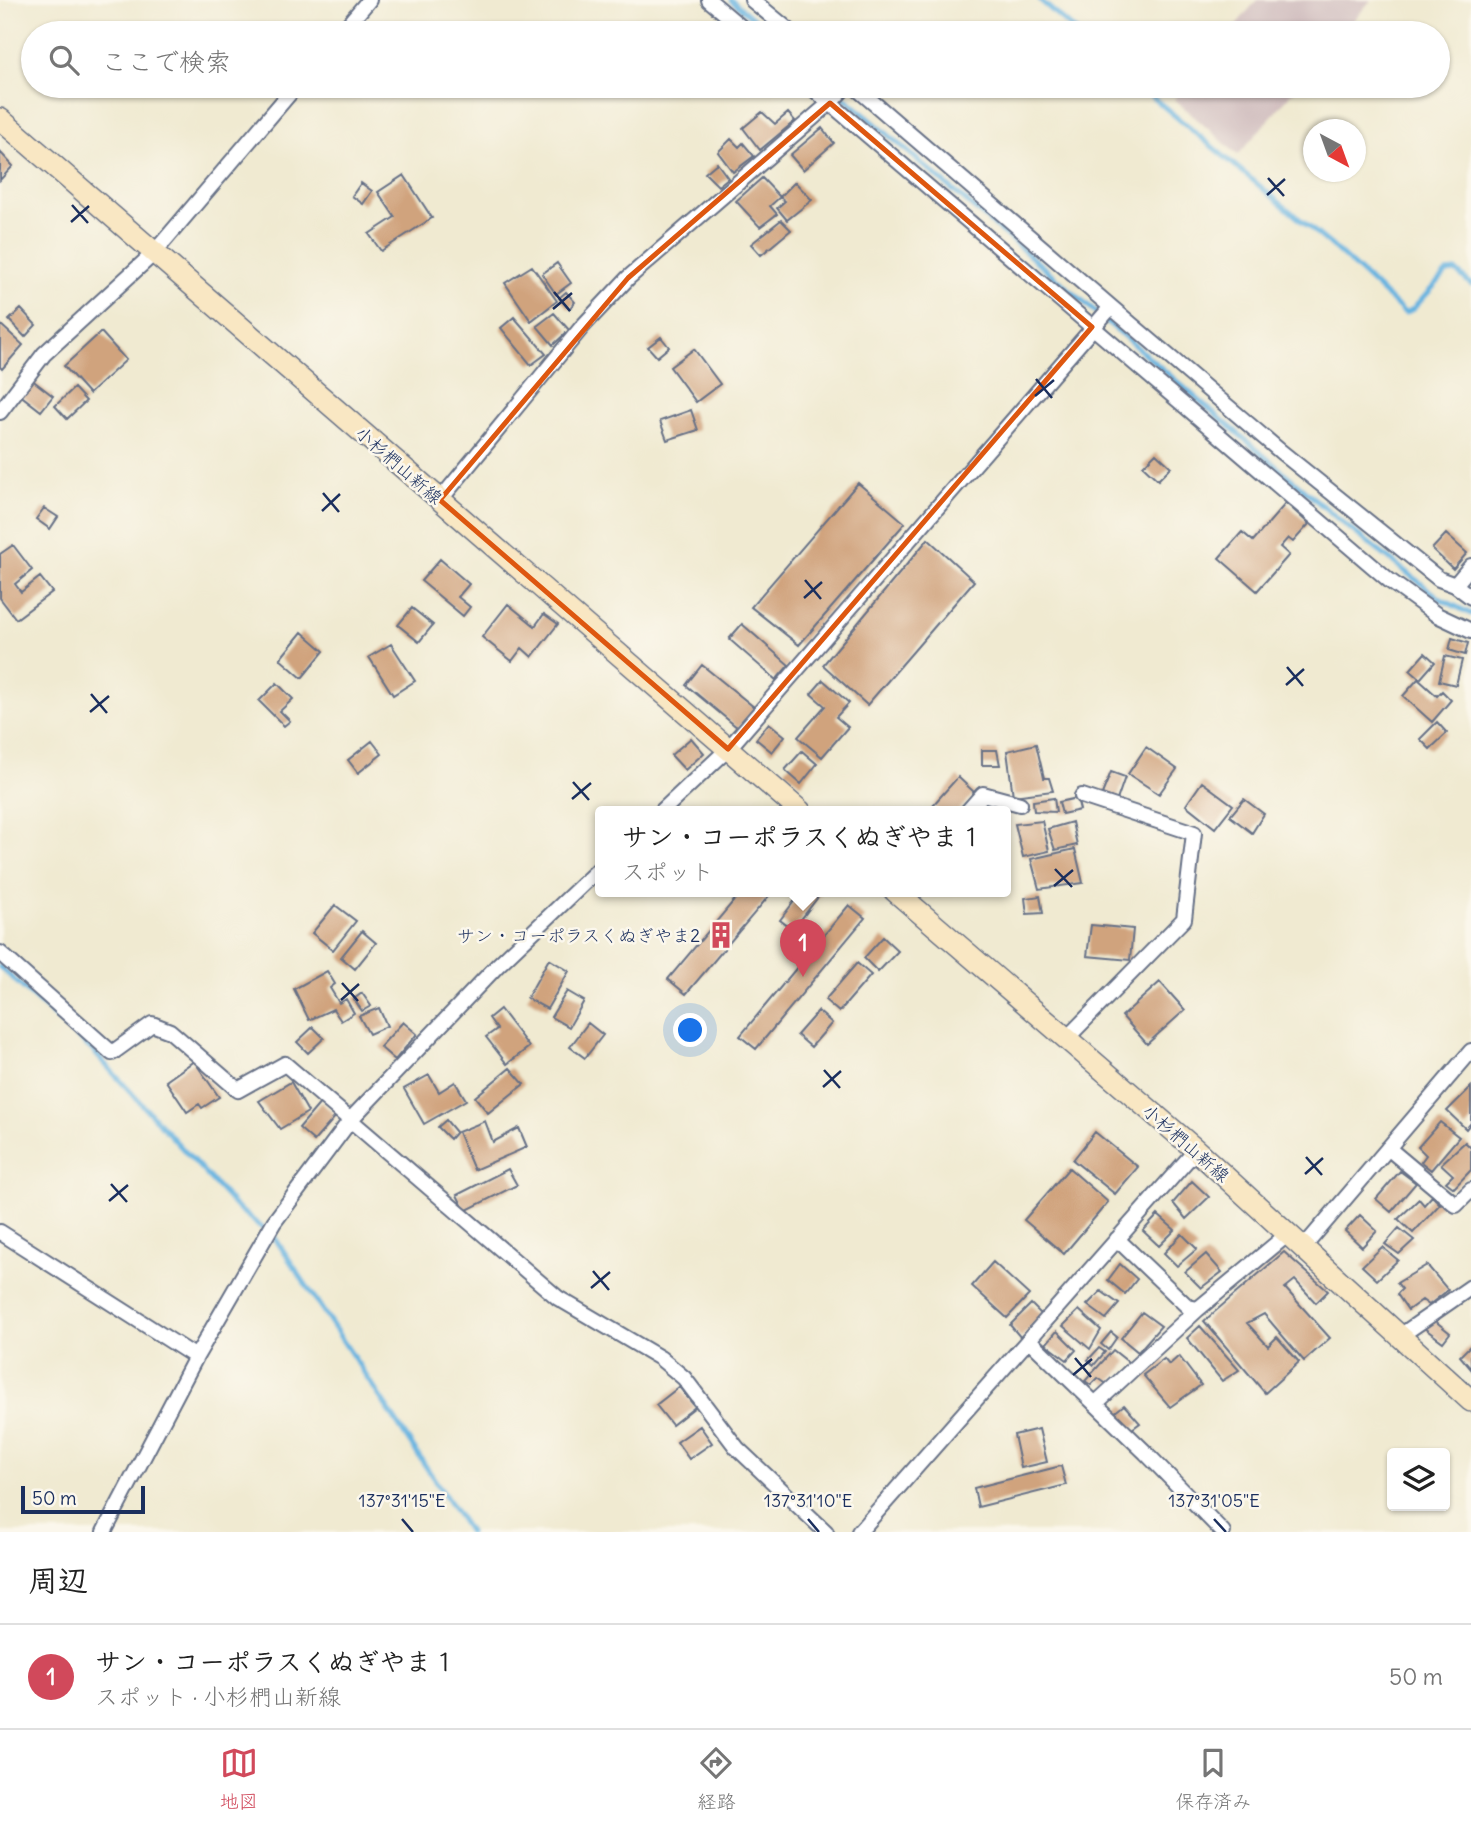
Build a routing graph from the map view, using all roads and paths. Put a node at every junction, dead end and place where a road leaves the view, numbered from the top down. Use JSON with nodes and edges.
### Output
{"nodes":[{"id":1,"x":369,"y":0,"type":"edge"},
{"id":2,"x":709,"y":0,"type":"edge"},
{"id":3,"x":752,"y":0,"type":"edge"},
{"id":4,"x":351,"y":21,"type":"edge"},
{"id":5,"x":734,"y":21,"type":"edge"},
{"id":6,"x":777,"y":21,"type":"edge"},
{"id":7,"x":286,"y":98,"type":"edge"},
{"id":8,"x":824,"y":98,"type":"edge"},
{"id":9,"x":835,"y":98,"type":"edge"},
{"id":10,"x":868,"y":98,"type":"edge"},
{"id":11,"x":830,"y":103,"type":"junction"},
{"id":12,"x":0,"y":119,"type":"edge"},
{"id":13,"x":153,"y":254,"type":"junction"},
{"id":14,"x":1111,"y":307,"type":"junction"},
{"id":15,"x":1092,"y":327,"type":"junction"},
{"id":16,"x":0,"y":412,"type":"edge"},
{"id":17,"x":440,"y":500,"type":"junction"},
{"id":18,"x":1471,"y":566,"type":"edge"},
{"id":19,"x":1455,"y":585,"type":"junction"},
{"id":20,"x":1471,"y":597,"type":"edge"},
{"id":21,"x":1471,"y":631,"type":"edge"},
{"id":22,"x":728,"y":749,"type":"junction"},
{"id":23,"x":1082,"y":796,"type":"dead end"},
{"id":24,"x":1020,"y":804,"type":"dead end"},
{"id":25,"x":667,"y":806,"type":"edge"},
{"id":26,"x":794,"y":806,"type":"edge"},
{"id":27,"x":973,"y":806,"type":"edge"},
{"id":28,"x":595,"y":873,"type":"edge"},
{"id":29,"x":902,"y":897,"type":"edge"},
{"id":30,"x":0,"y":953,"type":"edge"},
{"id":31,"x":1066,"y":1039,"type":"junction"},
{"id":32,"x":1471,"y":1051,"type":"edge"},
{"id":33,"x":1465,"y":1069,"type":"edge"},
{"id":34,"x":352,"y":1118,"type":"junction"},
{"id":35,"x":1388,"y":1148,"type":"junction"},
{"id":36,"x":1196,"y":1150,"type":"junction"},
{"id":37,"x":1471,"y":1190,"type":"edge"},
{"id":38,"x":0,"y":1232,"type":"edge"},
{"id":39,"x":1117,"y":1239,"type":"junction"},
{"id":40,"x":1296,"y":1241,"type":"junction"},
{"id":41,"x":1471,"y":1287,"type":"edge"},
{"id":42,"x":1198,"y":1310,"type":"junction"},
{"id":43,"x":1400,"y":1336,"type":"junction"},
{"id":44,"x":1029,"y":1340,"type":"junction"},
{"id":45,"x":196,"y":1357,"type":"junction"},
{"id":46,"x":1471,"y":1401,"type":"edge"},
{"id":47,"x":1095,"y":1404,"type":"junction"},
{"id":48,"x":104,"y":1532,"type":"edge"},
{"id":49,"x":826,"y":1532,"type":"edge"},
{"id":50,"x":859,"y":1532,"type":"edge"},
{"id":51,"x":1223,"y":1532,"type":"edge"}],
"edges":[{"from":1,"to":4,"type":"street"},
{"from":2,"to":5,"type":"street"},
{"from":3,"to":6,"type":"street"},
{"from":7,"to":13,"type":"street"},
{"from":8,"to":11,"type":"street"},
{"from":9,"to":11,"type":"street"},
{"from":10,"to":14,"type":"street"},
{"from":11,"to":15,"type":"street"},
{"from":11,"to":17,"type":"street"},
{"from":12,"to":13,"type":"main road","name":"小杉椚山新線"},
{"from":13,"to":16,"type":"street"},
{"from":13,"to":17,"type":"main road","name":"小杉椚山新線"},
{"from":14,"to":15,"type":"street"},
{"from":14,"to":19,"type":"street"},
{"from":15,"to":21,"type":"street"},
{"from":15,"to":22,"type":"street"},
{"from":17,"to":22,"type":"main road","name":"小杉椚山新線"},
{"from":18,"to":19,"type":"street"},
{"from":19,"to":20,"type":"street"},
{"from":22,"to":25,"type":"street"},
{"from":22,"to":26,"type":"main road","name":"小杉椚山新線"},
{"from":23,"to":31,"type":"street"},
{"from":24,"to":27,"type":"street"},
{"from":28,"to":34,"type":"street"},
{"from":29,"to":31,"type":"main road","name":"小杉椚山新線"},
{"from":30,"to":34,"type":"street"},
{"from":31,"to":36,"type":"main road","name":"小杉椚山新線"},
{"from":32,"to":33,"type":"street"},
{"from":33,"to":35,"type":"street"},
{"from":34,"to":45,"type":"street"},
{"from":34,"to":49,"type":"street"},
{"from":35,"to":37,"type":"street"},
{"from":35,"to":40,"type":"street"},
{"from":36,"to":39,"type":"street"},
{"from":36,"to":40,"type":"main road","name":"小杉椚山新線"},
{"from":38,"to":45,"type":"street"},
{"from":39,"to":42,"type":"street"},
{"from":39,"to":44,"type":"street"},
{"from":40,"to":42,"type":"street"},
{"from":40,"to":43,"type":"main road","name":"小杉椚山新線"},
{"from":41,"to":43,"type":"street"},
{"from":42,"to":47,"type":"street"},
{"from":43,"to":46,"type":"main road","name":"小杉椚山新線"},
{"from":44,"to":47,"type":"street"},
{"from":44,"to":50,"type":"street"},
{"from":45,"to":48,"type":"street"},
{"from":47,"to":51,"type":"street"}]}
